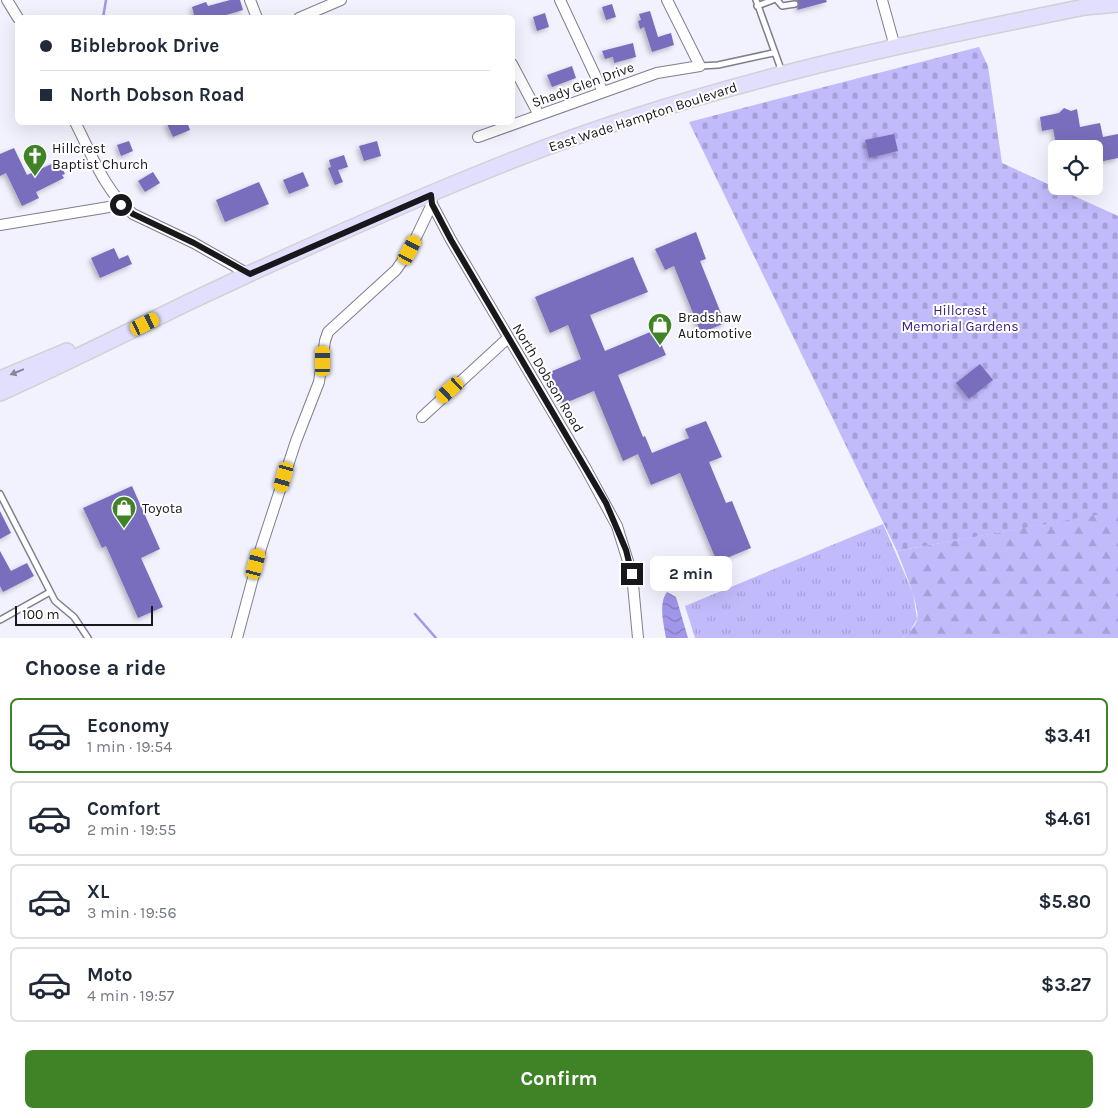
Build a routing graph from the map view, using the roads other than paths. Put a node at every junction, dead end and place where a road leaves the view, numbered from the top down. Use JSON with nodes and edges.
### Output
{"nodes":[{"id":1,"x":8,"y":0,"type":"edge"},
{"id":2,"x":250,"y":0,"type":"edge"},
{"id":3,"x":341,"y":0,"type":"edge"},
{"id":4,"x":560,"y":0,"type":"edge"},
{"id":5,"x":667,"y":0,"type":"edge"},
{"id":6,"x":775,"y":0,"type":"edge"},
{"id":7,"x":882,"y":0,"type":"edge"},
{"id":8,"x":756,"y":3,"type":"edge"},
{"id":9,"x":795,"y":4,"type":"dead end"},
{"id":10,"x":1118,"y":4,"type":"edge"},
{"id":11,"x":16,"y":15,"type":"edge"},
{"id":12,"x":256,"y":15,"type":"edge"},
{"id":13,"x":306,"y":15,"type":"edge"},
{"id":14,"x":895,"y":47,"type":"junction"},
{"id":15,"x":774,"y":53,"type":"junction"},
{"id":16,"x":700,"y":66,"type":"junction"},
{"id":17,"x":515,"y":70,"type":"edge"},
{"id":18,"x":782,"y":74,"type":"junction"},
{"id":19,"x":603,"y":92,"type":"junction"},
{"id":20,"x":539,"y":115,"type":"junction"},
{"id":21,"x":515,"y":121,"type":"edge"},
{"id":22,"x":80,"y":125,"type":"edge"},
{"id":23,"x":498,"y":126,"type":"edge"},
{"id":24,"x":478,"y":137,"type":"dead end"},
{"id":25,"x":431,"y":199,"type":"junction"},
{"id":26,"x":121,"y":205,"type":"junction"},
{"id":27,"x":0,"y":225,"type":"edge"},
{"id":28,"x":250,"y":274,"type":"junction"},
{"id":29,"x":192,"y":301,"type":"junction"},
{"id":30,"x":508,"y":338,"type":"junction"},
{"id":31,"x":0,"y":379,"type":"edge"},
{"id":32,"x":0,"y":393,"type":"edge"},
{"id":33,"x":422,"y":416,"type":"dead end"},
{"id":34,"x":0,"y":494,"type":"edge"},
{"id":35,"x":50,"y":592,"type":"junction"},
{"id":36,"x":0,"y":620,"type":"edge"},
{"id":37,"x":88,"y":638,"type":"edge"},
{"id":38,"x":237,"y":638,"type":"edge"},
{"id":39,"x":638,"y":638,"type":"edge"}],
"edges":[{"from":1,"to":11,"type":"street"},
{"from":2,"to":12,"type":"street"},
{"from":3,"to":13,"type":"street"},
{"from":4,"to":19,"type":"street"},
{"from":5,"to":16,"type":"street"},
{"from":6,"to":8,"type":"lane"},
{"from":6,"to":9,"type":"lane"},
{"from":7,"to":14,"type":"street"},
{"from":8,"to":15,"type":"lane"},
{"from":10,"to":14,"type":"main road","name":"East Wade Hampton Boulevard"},
{"from":14,"to":18,"type":"main road","name":"East Wade Hampton Boulevard"},
{"from":15,"to":16,"type":"lane"},
{"from":15,"to":18,"type":"lane"},
{"from":16,"to":19,"type":"street","name":"Shady Glen Drive"},
{"from":17,"to":20,"type":"street"},
{"from":18,"to":25,"type":"main road","name":"East Wade Hampton Boulevard"},
{"from":19,"to":20,"type":"street","name":"Shady Glen Drive"},
{"from":20,"to":21,"type":"street","name":"Shady Glen Drive"},
{"from":22,"to":26,"type":"street"},
{"from":23,"to":24,"type":"street","name":"Shady Glen Drive"},
{"from":25,"to":28,"type":"main road","name":"East Wade Hampton Boulevard"},
{"from":25,"to":30,"type":"street","name":"North Dobson Road"},
{"from":25,"to":38,"type":"street"},
{"from":26,"to":27,"type":"street"},
{"from":26,"to":28,"type":"street"},
{"from":28,"to":29,"type":"main road","name":"East Wade Hampton Boulevard"},
{"from":29,"to":31,"type":"main road","name":"East Wade Hampton Boulevard","one_way":true},
{"from":29,"to":32,"type":"main road","name":"East Wade Hampton Boulevard"},
{"from":30,"to":33,"type":"street"},
{"from":30,"to":39,"type":"street","name":"North Dobson Road"},
{"from":34,"to":35,"type":"lane"},
{"from":35,"to":36,"type":"lane"},
{"from":35,"to":37,"type":"lane"}]}
